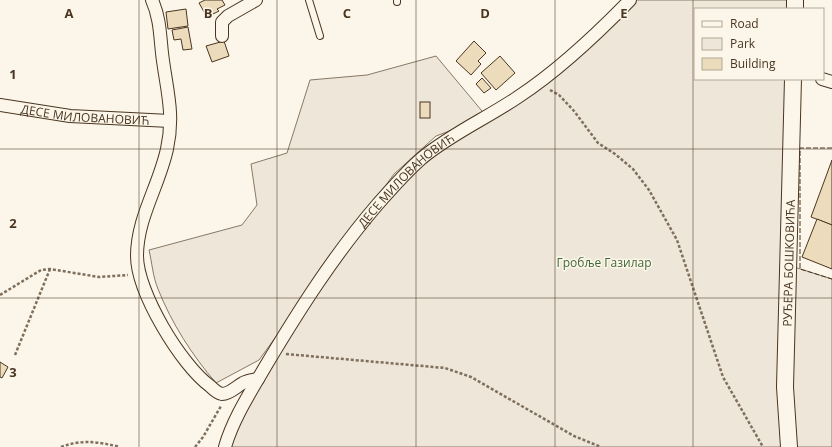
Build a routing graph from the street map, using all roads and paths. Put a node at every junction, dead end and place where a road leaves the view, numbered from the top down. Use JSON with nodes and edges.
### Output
{"nodes":[{"id":1,"x":152,"y":0,"type":"edge"},
{"id":2,"x":256,"y":0,"type":"edge"},
{"id":3,"x":309,"y":0,"type":"edge"},
{"id":4,"x":630,"y":0,"type":"edge"},
{"id":5,"x":222,"y":36,"type":"dead end"},
{"id":6,"x":320,"y":36,"type":"dead end"},
{"id":7,"x":793,"y":80,"type":"edge"},
{"id":8,"x":538,"y":83,"type":"junction"},
{"id":9,"x":0,"y":105,"type":"edge"},
{"id":10,"x":170,"y":120,"type":"junction"},
{"id":11,"x":50,"y":269,"type":"junction"},
{"id":12,"x":139,"y":272,"type":"junction"},
{"id":13,"x":0,"y":296,"type":"edge"},
{"id":14,"x":275,"y":350,"type":"junction"},
{"id":15,"x":15,"y":355,"type":"dead end"},
{"id":16,"x":258,"y":379,"type":"junction"},
{"id":17,"x":223,"y":394,"type":"junction"},
{"id":18,"x":61,"y":447,"type":"edge"},
{"id":19,"x":120,"y":447,"type":"edge"},
{"id":20,"x":195,"y":447,"type":"edge"},
{"id":21,"x":225,"y":447,"type":"edge"},
{"id":22,"x":601,"y":447,"type":"edge"},
{"id":23,"x":763,"y":447,"type":"edge"},
{"id":24,"x":789,"y":447,"type":"edge"}],
"edges":[{"from":1,"to":10,"type":"street"},
{"from":2,"to":5,"type":"street"},
{"from":3,"to":6,"type":"lane"},
{"from":4,"to":8,"type":"street","name":"ДЕСЕ МИЛОВАНОВИЋ"},
{"from":7,"to":24,"type":"main road","name":"РУЂЕРА БОШКОВИЋА"},
{"from":8,"to":14,"type":"street","name":"ДЕСЕ МИЛОВАНОВИЋ"},
{"from":8,"to":23,"type":"path"},
{"from":9,"to":10,"type":"street","name":"ДЕСЕ МИЛОВАНОВИЋ"},
{"from":10,"to":12,"type":"street"},
{"from":11,"to":12,"type":"path"},
{"from":11,"to":13,"type":"path"},
{"from":11,"to":15,"type":"path"},
{"from":12,"to":17,"type":"street"},
{"from":14,"to":16,"type":"street","name":"ДЕСЕ МИЛОВАНОВИЋ"},
{"from":14,"to":22,"type":"path"},
{"from":16,"to":17,"type":"street"},
{"from":16,"to":21,"type":"street","name":"ДЕСЕ МИЛОВАНОВИЋ"},
{"from":17,"to":20,"type":"path"},
{"from":18,"to":19,"type":"path"}]}
